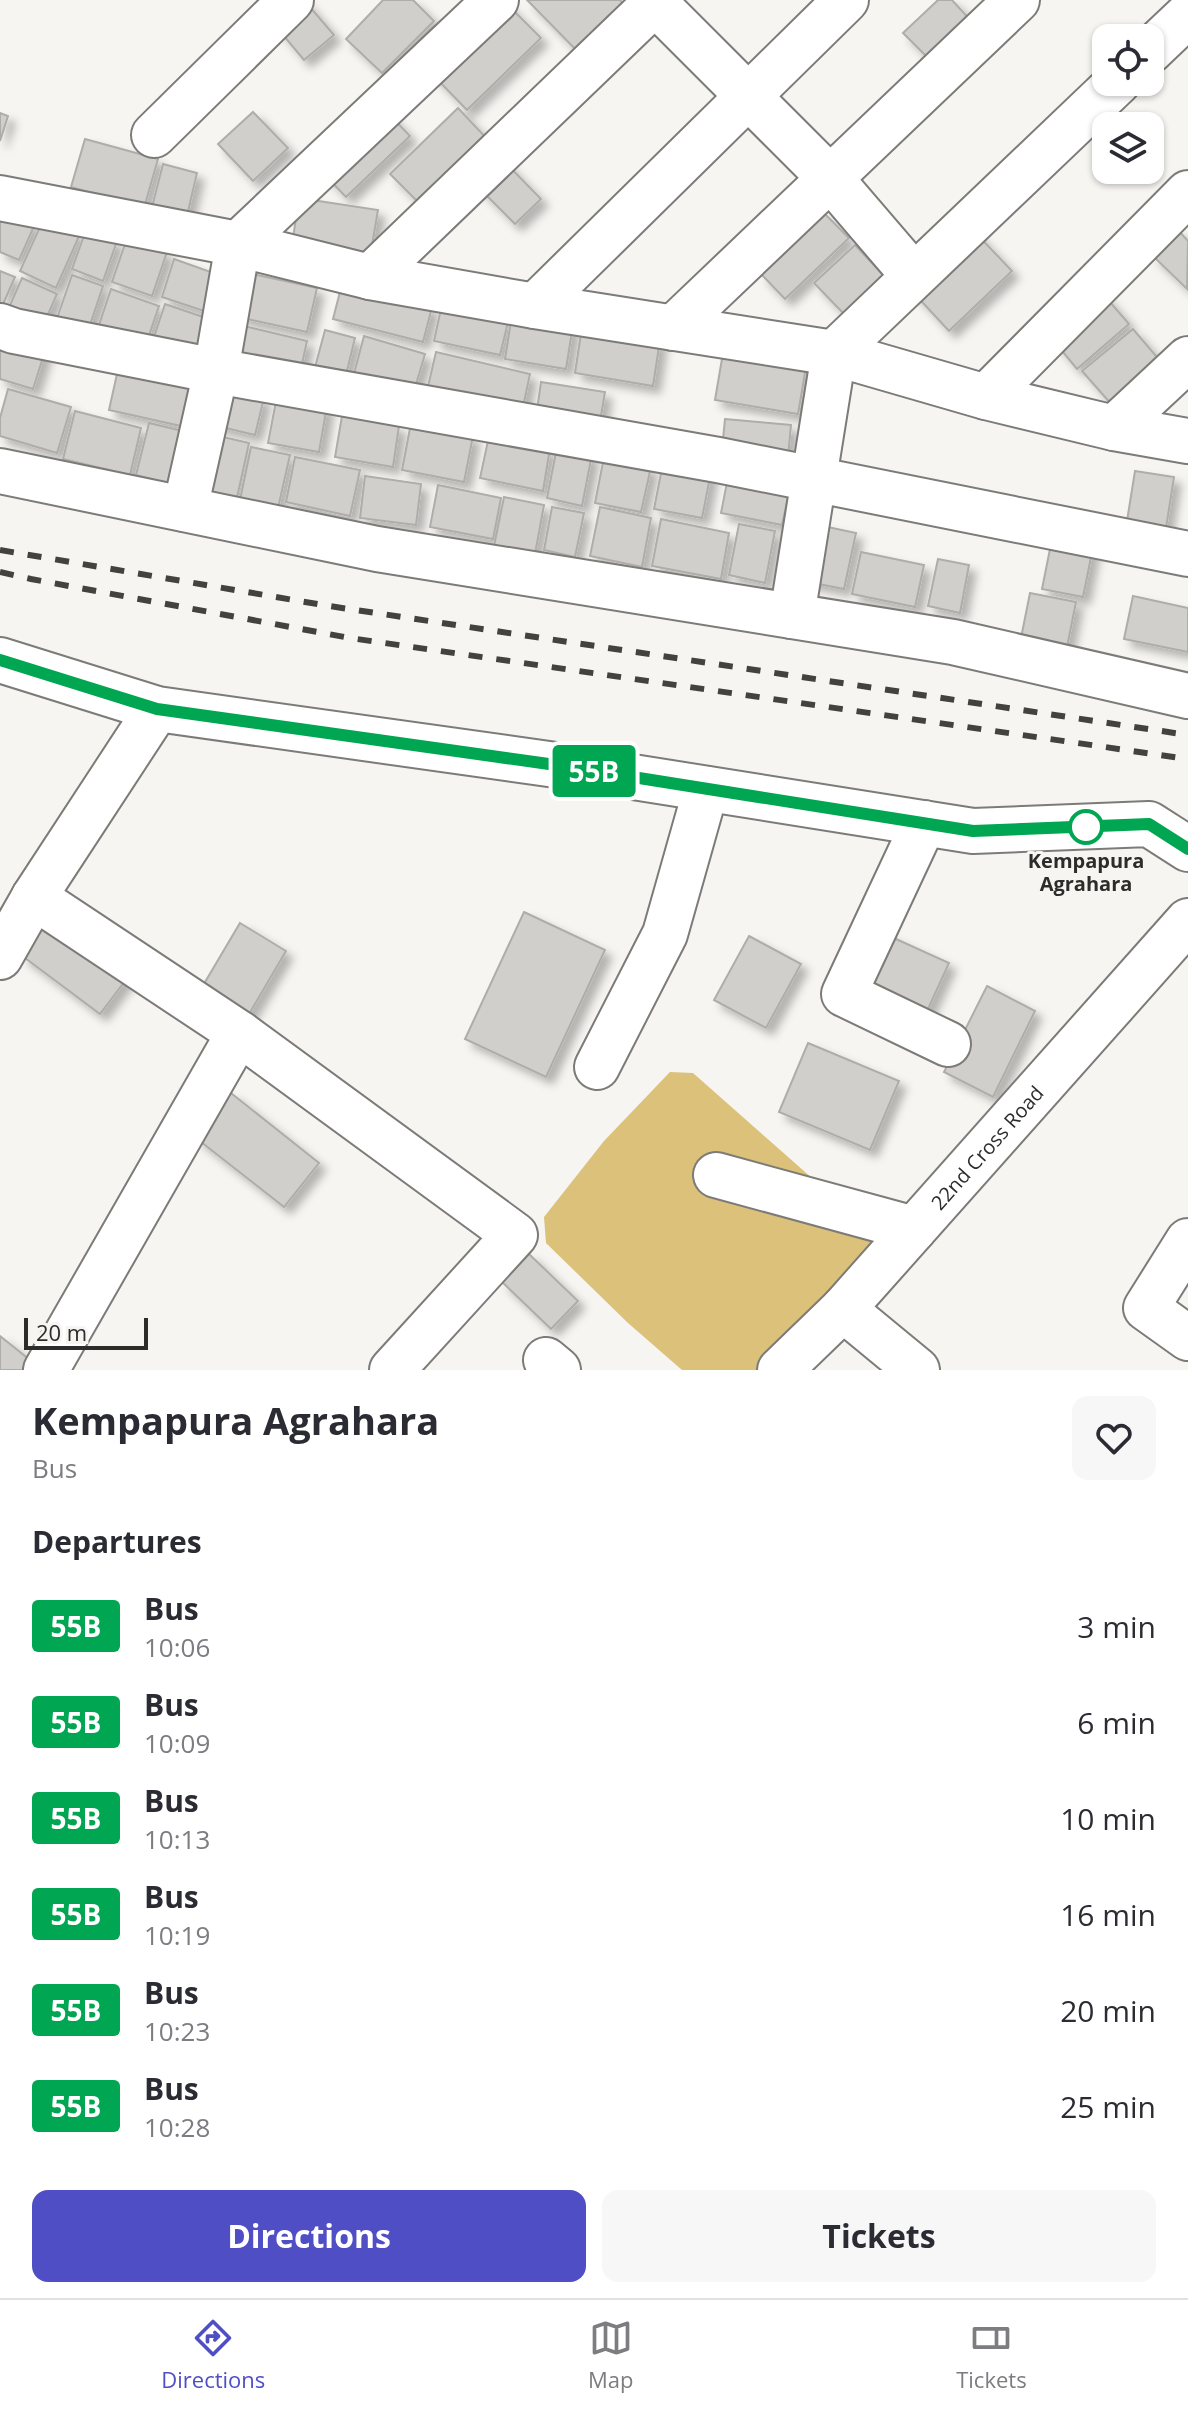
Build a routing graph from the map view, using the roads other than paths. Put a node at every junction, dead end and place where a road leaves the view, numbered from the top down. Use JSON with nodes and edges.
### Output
{"nodes":[{"id":1,"x":291,"y":0,"type":"edge"},
{"id":2,"x":496,"y":0,"type":"edge"},
{"id":3,"x":846,"y":0,"type":"edge"},
{"id":4,"x":1017,"y":0,"type":"edge"},
{"id":5,"x":655,"y":1,"type":"edge"},
{"id":6,"x":1188,"y":15,"type":"edge"},
{"id":7,"x":1164,"y":38,"type":"edge"},
{"id":8,"x":1103,"y":96,"type":"edge"},
{"id":9,"x":748,"y":97,"type":"junction"},
{"id":10,"x":154,"y":135,"type":"dead end"},
{"id":11,"x":830,"y":178,"type":"junction"},
{"id":12,"x":1188,"y":193,"type":"edge"},
{"id":13,"x":0,"y":198,"type":"edge"},
{"id":14,"x":238,"y":244,"type":"junction"},
{"id":15,"x":914,"y":276,"type":"junction"},
{"id":16,"x":370,"y":277,"type":"junction"},
{"id":17,"x":535,"y":306,"type":"junction"},
{"id":18,"x":0,"y":326,"type":"edge"},
{"id":19,"x":673,"y":328,"type":"junction"},
{"id":20,"x":834,"y":353,"type":"junction"},
{"id":21,"x":1188,"y":359,"type":"edge"},
{"id":22,"x":216,"y":371,"type":"junction"},
{"id":23,"x":986,"y":397,"type":"junction"},
{"id":24,"x":1114,"y":428,"type":"junction"},
{"id":25,"x":1188,"y":441,"type":"edge"},
{"id":26,"x":0,"y":471,"type":"edge"},
{"id":27,"x":812,"y":479,"type":"junction"},
{"id":28,"x":185,"y":509,"type":"junction"},
{"id":29,"x":1188,"y":554,"type":"edge"},
{"id":30,"x":792,"y":616,"type":"junction"},
{"id":31,"x":0,"y":660,"type":"edge"},
{"id":32,"x":1188,"y":696,"type":"edge"},
{"id":33,"x":157,"y":709,"type":"junction"},
{"id":34,"x":706,"y":789,"type":"junction"},
{"id":35,"x":924,"y":823,"type":"junction"},
{"id":36,"x":1188,"y":849,"type":"edge"},
{"id":37,"x":34,"y":897,"type":"junction"},
{"id":38,"x":1188,"y":921,"type":"edge"},
{"id":39,"x":0,"y":957,"type":"edge"},
{"id":40,"x":239,"y":1033,"type":"junction"},
{"id":41,"x":948,"y":1044,"type":"dead end"},
{"id":42,"x":597,"y":1067,"type":"dead end"},
{"id":43,"x":716,"y":1175,"type":"dead end"},
{"id":44,"x":914,"y":1229,"type":"junction"},
{"id":45,"x":1188,"y":1241,"type":"edge"},
{"id":46,"x":843,"y":1309,"type":"junction"},
{"id":47,"x":1188,"y":1338,"type":"edge"},
{"id":48,"x":46,"y":1370,"type":"edge"},
{"id":49,"x":392,"y":1370,"type":"edge"},
{"id":50,"x":780,"y":1370,"type":"edge"},
{"id":51,"x":917,"y":1370,"type":"edge"}],
"edges":[{"from":1,"to":10,"type":"street"},
{"from":2,"to":14,"type":"street"},
{"from":3,"to":9,"type":"street"},
{"from":4,"to":11,"type":"street"},
{"from":5,"to":9,"type":"street"},
{"from":5,"to":16,"type":"street"},
{"from":6,"to":7,"type":"street"},
{"from":8,"to":15,"type":"street"},
{"from":9,"to":11,"type":"street"},
{"from":9,"to":17,"type":"street"},
{"from":11,"to":15,"type":"street"},
{"from":11,"to":19,"type":"street"},
{"from":12,"to":23,"type":"street"},
{"from":13,"to":14,"type":"street"},
{"from":14,"to":16,"type":"street"},
{"from":14,"to":22,"type":"street"},
{"from":15,"to":20,"type":"street"},
{"from":16,"to":17,"type":"street"},
{"from":17,"to":19,"type":"street"},
{"from":18,"to":22,"type":"street"},
{"from":19,"to":20,"type":"street"},
{"from":20,"to":23,"type":"street"},
{"from":20,"to":27,"type":"street"},
{"from":21,"to":24,"type":"street"},
{"from":22,"to":27,"type":"street"},
{"from":22,"to":28,"type":"street"},
{"from":23,"to":24,"type":"street"},
{"from":24,"to":25,"type":"street"},
{"from":26,"to":28,"type":"street"},
{"from":27,"to":29,"type":"street"},
{"from":27,"to":30,"type":"street"},
{"from":28,"to":30,"type":"street"},
{"from":30,"to":32,"type":"street"},
{"from":31,"to":33,"type":"street"},
{"from":33,"to":34,"type":"street"},
{"from":33,"to":37,"type":"street"},
{"from":34,"to":35,"type":"street"},
{"from":34,"to":42,"type":"street"},
{"from":35,"to":36,"type":"street"},
{"from":35,"to":41,"type":"street"},
{"from":37,"to":39,"type":"street"},
{"from":37,"to":40,"type":"street"},
{"from":38,"to":44,"type":"street","name":"22nd Cross Road"},
{"from":40,"to":48,"type":"street"},
{"from":40,"to":49,"type":"street"},
{"from":43,"to":44,"type":"street"},
{"from":44,"to":46,"type":"street","name":"22nd Cross Road"},
{"from":45,"to":47,"type":"street"},
{"from":46,"to":50,"type":"street","name":"22nd Cross Road"},
{"from":46,"to":51,"type":"street"}]}
